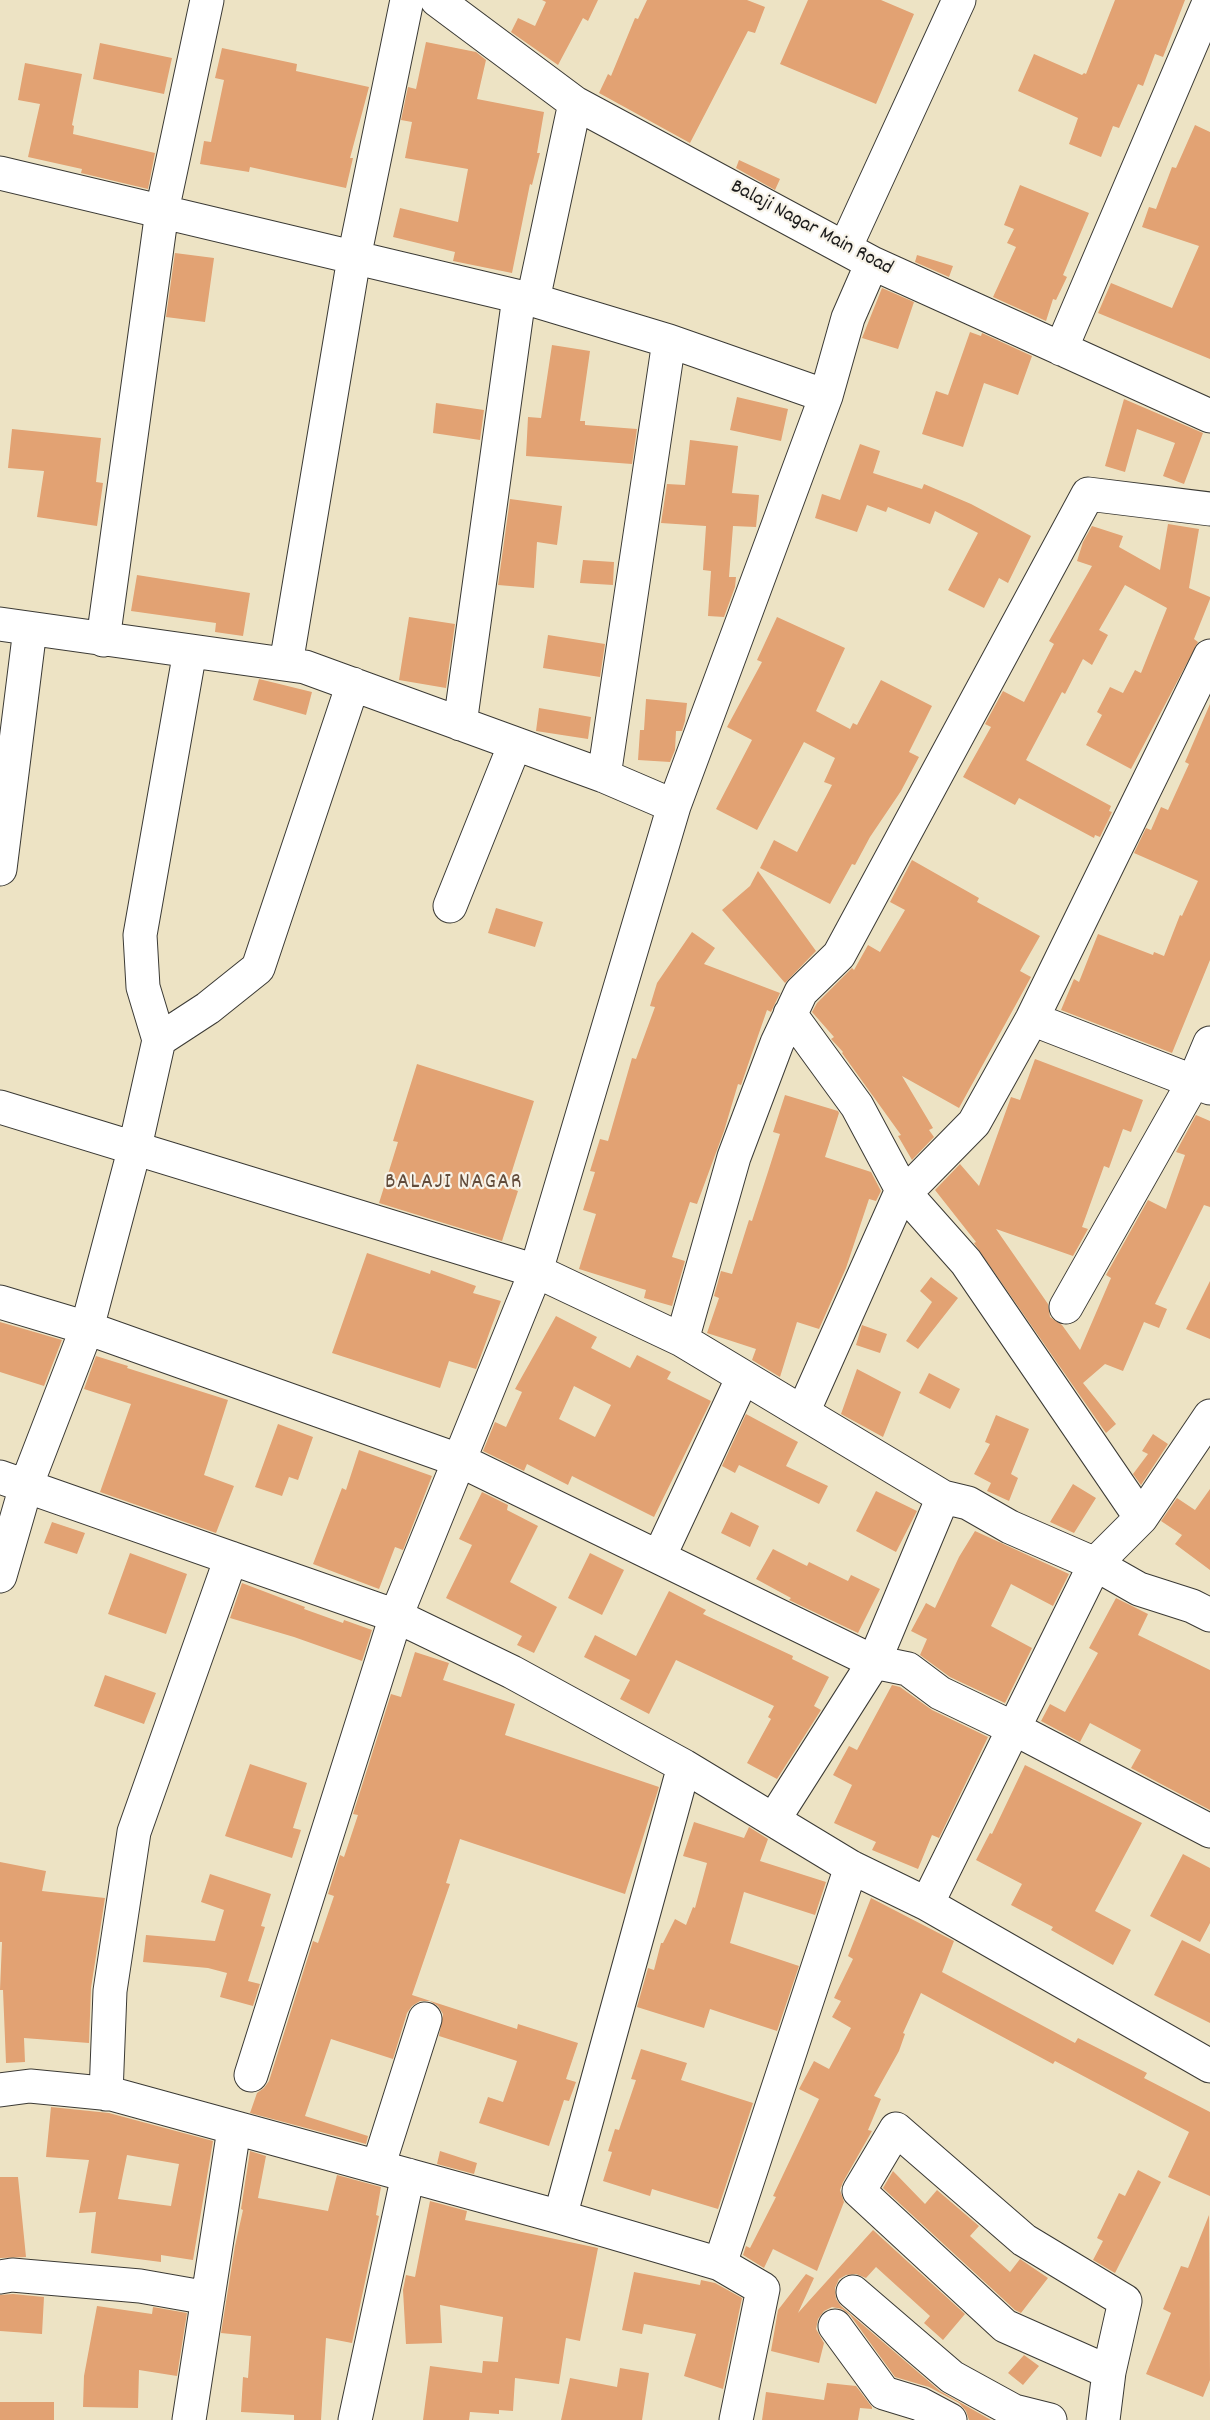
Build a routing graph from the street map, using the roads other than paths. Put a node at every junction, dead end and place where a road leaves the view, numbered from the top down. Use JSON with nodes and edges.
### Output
{"nodes":[{"id":1,"x":207,"y":0,"type":"edge"},
{"id":2,"x":407,"y":0,"type":"edge"},
{"id":3,"x":437,"y":0,"type":"edge"},
{"id":4,"x":959,"y":0,"type":"edge"},
{"id":5,"x":1210,"y":0,"type":"edge"},
{"id":6,"x":575,"y":103,"type":"junction"},
{"id":7,"x":0,"y":173,"type":"edge"},
{"id":8,"x":162,"y":211,"type":"junction"},
{"id":9,"x":858,"y":256,"type":"junction"},
{"id":10,"x":354,"y":258,"type":"junction"},
{"id":11,"x":526,"y":298,"type":"junction"},
{"id":12,"x":669,"y":341,"type":"junction"},
{"id":13,"x":1061,"y":349,"type":"junction"},
{"id":14,"x":826,"y":396,"type":"junction"},
{"id":15,"x":1210,"y":416,"type":"edge"},
{"id":16,"x":1210,"y":509,"type":"edge"},
{"id":17,"x":15,"y":627,"type":"edge"},
{"id":18,"x":103,"y":640,"type":"junction"},
{"id":19,"x":190,"y":651,"type":"junction"},
{"id":20,"x":1210,"y":656,"type":"edge"},
{"id":21,"x":286,"y":664,"type":"junction"},
{"id":22,"x":353,"y":684,"type":"junction"},
{"id":23,"x":460,"y":724,"type":"junction"},
{"id":24,"x":515,"y":744,"type":"junction"},
{"id":25,"x":604,"y":776,"type":"junction"},
{"id":26,"x":674,"y":806,"type":"junction"},
{"id":27,"x":0,"y":869,"type":"edge"},
{"id":28,"x":450,"y":906,"type":"dead end"},
{"id":29,"x":790,"y":1014,"type":"junction"},
{"id":30,"x":1032,"y":1019,"type":"junction"},
{"id":31,"x":159,"y":1040,"type":"junction"},
{"id":32,"x":1210,"y":1042,"type":"edge"},
{"id":33,"x":1202,"y":1084,"type":"edge"},
{"id":34,"x":0,"y":1107,"type":"edge"},
{"id":35,"x":135,"y":1147,"type":"junction"},
{"id":36,"x":902,"y":1190,"type":"junction"},
{"id":37,"x":536,"y":1271,"type":"junction"},
{"id":38,"x":0,"y":1302,"type":"edge"},
{"id":39,"x":1066,"y":1307,"type":"dead end"},
{"id":40,"x":87,"y":1328,"type":"junction"},
{"id":41,"x":682,"y":1340,"type":"junction"},
{"id":42,"x":743,"y":1377,"type":"junction"},
{"id":43,"x":803,"y":1412,"type":"junction"},
{"id":44,"x":1210,"y":1416,"type":"edge"},
{"id":45,"x":461,"y":1461,"type":"junction"},
{"id":46,"x":13,"y":1482,"type":"edge"},
{"id":47,"x":943,"y":1497,"type":"junction"},
{"id":48,"x":1141,"y":1518,"type":"junction"},
{"id":49,"x":659,"y":1557,"type":"junction"},
{"id":50,"x":231,"y":1558,"type":"junction"},
{"id":51,"x":1095,"y":1564,"type":"junction"},
{"id":52,"x":0,"y":1576,"type":"edge"},
{"id":53,"x":1210,"y":1615,"type":"edge"},
{"id":54,"x":396,"y":1616,"type":"junction"},
{"id":55,"x":874,"y":1662,"type":"junction"},
{"id":56,"x":1013,"y":1728,"type":"junction"},
{"id":57,"x":684,"y":1766,"type":"junction"},
{"id":58,"x":774,"y":1820,"type":"junction"},
{"id":59,"x":1210,"y":1831,"type":"edge"},
{"id":60,"x":851,"y":1867,"type":"junction"},
{"id":61,"x":927,"y":1904,"type":"junction"},
{"id":62,"x":425,"y":2019,"type":"dead end"},
{"id":63,"x":1210,"y":2066,"type":"edge"},
{"id":64,"x":251,"y":2075,"type":"dead end"},
{"id":65,"x":0,"y":2090,"type":"edge"},
{"id":66,"x":106,"y":2094,"type":"junction"},
{"id":67,"x":234,"y":2128,"type":"junction"},
{"id":68,"x":393,"y":2171,"type":"junction"},
{"id":69,"x":560,"y":2217,"type":"junction"},
{"id":70,"x":720,"y":2264,"type":"junction"},
{"id":71,"x":0,"y":2277,"type":"edge"},
{"id":72,"x":853,"y":2292,"type":"dead end"},
{"id":73,"x":208,"y":2298,"type":"junction"},
{"id":74,"x":835,"y":2326,"type":"dead end"},
{"id":75,"x":1109,"y":2372,"type":"junction"},
{"id":76,"x":881,"y":2406,"type":"edge"},
{"id":77,"x":189,"y":2420,"type":"edge"},
{"id":78,"x":355,"y":2420,"type":"edge"},
{"id":79,"x":736,"y":2420,"type":"edge"},
{"id":80,"x":950,"y":2420,"type":"edge"},
{"id":81,"x":1050,"y":2420,"type":"edge"},
{"id":82,"x":1103,"y":2420,"type":"edge"}],
"edges":[{"from":1,"to":8,"type":"street"},
{"from":2,"to":10,"type":"street"},
{"from":3,"to":6,"type":"street","name":"Balaji Nagar Main Road"},
{"from":4,"to":9,"type":"street"},
{"from":5,"to":13,"type":"street"},
{"from":6,"to":9,"type":"street","name":"Balaji Nagar Main Road"},
{"from":6,"to":11,"type":"street"},
{"from":7,"to":8,"type":"street"},
{"from":8,"to":10,"type":"street"},
{"from":8,"to":18,"type":"street"},
{"from":9,"to":13,"type":"street","name":"Balaji Nagar Main Road"},
{"from":9,"to":14,"type":"street"},
{"from":10,"to":11,"type":"street"},
{"from":10,"to":21,"type":"street"},
{"from":11,"to":12,"type":"street"},
{"from":11,"to":23,"type":"street"},
{"from":12,"to":14,"type":"street"},
{"from":12,"to":25,"type":"street"},
{"from":13,"to":15,"type":"street","name":"Balaji Nagar Main Road"},
{"from":14,"to":26,"type":"street"},
{"from":16,"to":29,"type":"street"},
{"from":17,"to":18,"type":"street"},
{"from":17,"to":27,"type":"street"},
{"from":18,"to":19,"type":"street"},
{"from":19,"to":21,"type":"street"},
{"from":19,"to":31,"type":"street"},
{"from":20,"to":30,"type":"street"},
{"from":21,"to":22,"type":"street"},
{"from":22,"to":23,"type":"street"},
{"from":22,"to":31,"type":"street"},
{"from":23,"to":24,"type":"street"},
{"from":24,"to":25,"type":"street"},
{"from":24,"to":28,"type":"street"},
{"from":25,"to":26,"type":"street"},
{"from":26,"to":37,"type":"street"},
{"from":29,"to":36,"type":"street"},
{"from":29,"to":41,"type":"street"},
{"from":30,"to":33,"type":"street"},
{"from":30,"to":36,"type":"street"},
{"from":31,"to":35,"type":"street"},
{"from":32,"to":33,"type":"street"},
{"from":33,"to":39,"type":"street"},
{"from":34,"to":35,"type":"street"},
{"from":35,"to":37,"type":"street"},
{"from":35,"to":40,"type":"street"},
{"from":36,"to":43,"type":"street"},
{"from":36,"to":48,"type":"street"},
{"from":37,"to":41,"type":"street"},
{"from":37,"to":45,"type":"street"},
{"from":38,"to":40,"type":"street"},
{"from":40,"to":45,"type":"street"},
{"from":40,"to":46,"type":"street"},
{"from":41,"to":42,"type":"street"},
{"from":42,"to":43,"type":"street"},
{"from":42,"to":49,"type":"street"},
{"from":43,"to":47,"type":"street"},
{"from":44,"to":48,"type":"street"},
{"from":45,"to":49,"type":"street"},
{"from":45,"to":54,"type":"street"},
{"from":46,"to":50,"type":"street"},
{"from":46,"to":52,"type":"street"},
{"from":47,"to":51,"type":"street"},
{"from":47,"to":55,"type":"street"},
{"from":48,"to":51,"type":"street"},
{"from":49,"to":55,"type":"street"},
{"from":50,"to":54,"type":"street"},
{"from":50,"to":66,"type":"street"},
{"from":51,"to":53,"type":"street"},
{"from":51,"to":56,"type":"street"},
{"from":54,"to":57,"type":"street"},
{"from":54,"to":64,"type":"street"},
{"from":55,"to":56,"type":"street"},
{"from":55,"to":58,"type":"street"},
{"from":56,"to":59,"type":"street"},
{"from":56,"to":61,"type":"street"},
{"from":57,"to":58,"type":"street"},
{"from":57,"to":69,"type":"street"},
{"from":58,"to":60,"type":"street"},
{"from":60,"to":61,"type":"street"},
{"from":60,"to":70,"type":"street"},
{"from":61,"to":63,"type":"street"},
{"from":62,"to":68,"type":"street"},
{"from":65,"to":66,"type":"street"},
{"from":66,"to":67,"type":"street"},
{"from":67,"to":68,"type":"street"},
{"from":67,"to":73,"type":"street"},
{"from":68,"to":69,"type":"street"},
{"from":68,"to":78,"type":"street"},
{"from":69,"to":70,"type":"street"},
{"from":70,"to":79,"type":"street"},
{"from":71,"to":73,"type":"street"},
{"from":72,"to":81,"type":"street"},
{"from":73,"to":77,"type":"street"},
{"from":74,"to":76,"type":"street"},
{"from":75,"to":75,"type":"street"},
{"from":75,"to":82,"type":"street"},
{"from":76,"to":80,"type":"street"}]}
